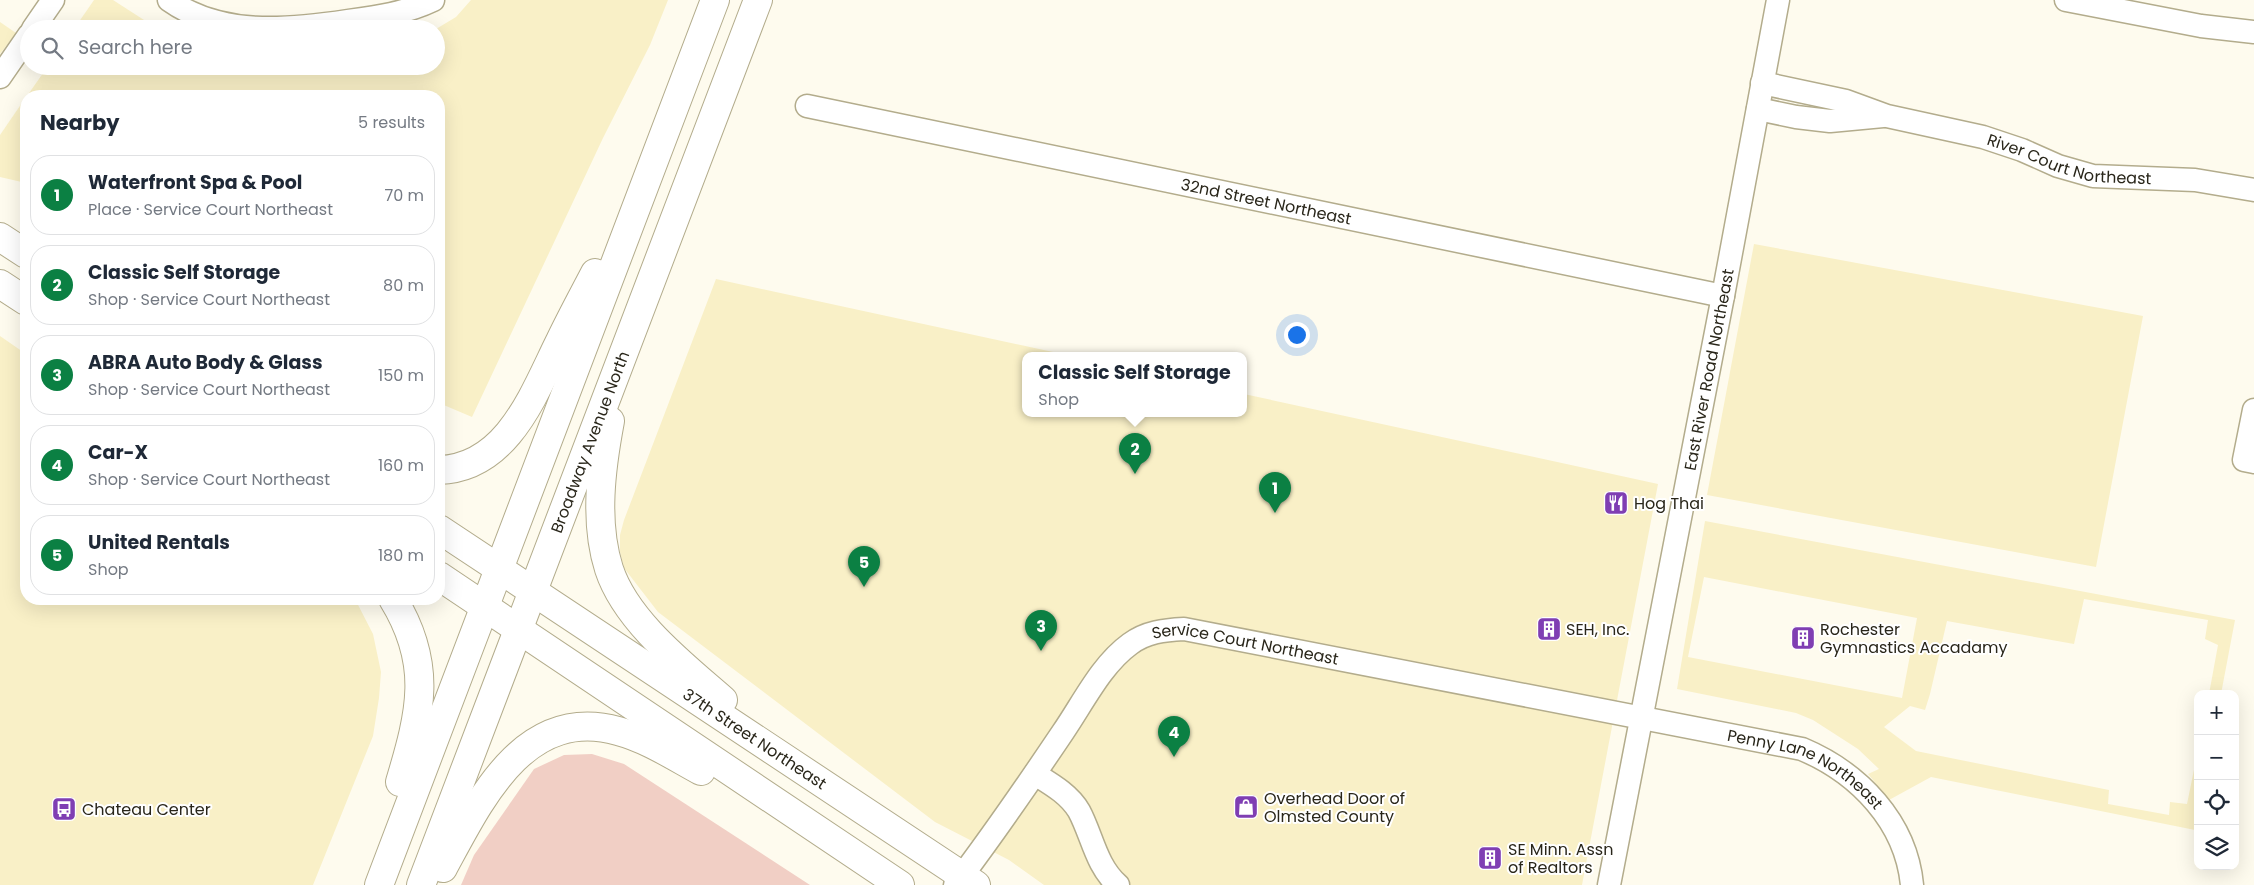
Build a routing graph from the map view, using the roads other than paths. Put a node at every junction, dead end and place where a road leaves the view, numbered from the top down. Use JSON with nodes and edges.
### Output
{"nodes":[{"id":1,"x":53,"y":0,"type":"edge"},
{"id":2,"x":169,"y":0,"type":"edge"},
{"id":3,"x":433,"y":0,"type":"edge"},
{"id":4,"x":715,"y":0,"type":"edge"},
{"id":5,"x":758,"y":0,"type":"edge"},
{"id":6,"x":1778,"y":0,"type":"edge"},
{"id":7,"x":2066,"y":0,"type":"edge"},
{"id":8,"x":39,"y":20,"type":"edge"},
{"id":9,"x":210,"y":20,"type":"edge"},
{"id":10,"x":356,"y":20,"type":"edge"},
{"id":11,"x":2254,"y":32,"type":"edge"},
{"id":12,"x":20,"y":48,"type":"edge"},
{"id":13,"x":0,"y":77,"type":"edge"},
{"id":14,"x":1762,"y":83,"type":"junction"},
{"id":15,"x":807,"y":106,"type":"dead end"},
{"id":16,"x":1758,"y":109,"type":"junction"},
{"id":17,"x":1887,"y":116,"type":"junction"},
{"id":18,"x":655,"y":159,"type":"junction"},
{"id":19,"x":2254,"y":190,"type":"edge"},
{"id":20,"x":0,"y":237,"type":"edge"},
{"id":21,"x":20,"y":250,"type":"edge"},
{"id":22,"x":0,"y":284,"type":"edge"},
{"id":23,"x":1724,"y":296,"type":"junction"},
{"id":24,"x":20,"y":297,"type":"edge"},
{"id":25,"x":620,"y":363,"type":"junction"},
{"id":26,"x":2254,"y":410,"type":"edge"},
{"id":27,"x":2254,"y":462,"type":"edge"},
{"id":28,"x":445,"y":469,"type":"edge"},
{"id":29,"x":445,"y":533,"type":"edge"},
{"id":30,"x":498,"y":569,"type":"junction"},
{"id":31,"x":445,"y":580,"type":"edge"},
{"id":32,"x":532,"y":592,"type":"junction"},
{"id":33,"x":396,"y":605,"type":"edge"},
{"id":34,"x":484,"y":606,"type":"junction"},
{"id":35,"x":518,"y":629,"type":"junction"},
{"id":36,"x":1643,"y":718,"type":"junction"},
{"id":37,"x":1035,"y":774,"type":"junction"},
{"id":38,"x":837,"y":793,"type":"junction"},
{"id":39,"x":824,"y":835,"type":"junction"},
{"id":40,"x":965,"y":882,"type":"edge"},
{"id":41,"x":369,"y":885,"type":"edge"},
{"id":42,"x":379,"y":885,"type":"edge"},
{"id":43,"x":421,"y":885,"type":"edge"},
{"id":44,"x":434,"y":885,"type":"edge"},
{"id":45,"x":900,"y":885,"type":"edge"},
{"id":46,"x":1118,"y":885,"type":"edge"},
{"id":47,"x":1609,"y":885,"type":"edge"},
{"id":48,"x":1912,"y":885,"type":"edge"}],
"edges":[{"from":1,"to":8,"type":"street"},
{"from":2,"to":9,"type":"street"},
{"from":3,"to":10,"type":"street"},
{"from":4,"to":18,"type":"main road"},
{"from":5,"to":25,"type":"main road","name":"Broadway Avenue North"},
{"from":6,"to":14,"type":"street","name":"East River Road Northeast"},
{"from":7,"to":11,"type":"street"},
{"from":12,"to":13,"type":"street"},
{"from":14,"to":16,"type":"street","name":"East River Road Northeast"},
{"from":14,"to":17,"type":"street","name":"River Court Northeast"},
{"from":15,"to":23,"type":"street","name":"32nd Street Northeast"},
{"from":16,"to":17,"type":"street","name":"River Court Northeast"},
{"from":16,"to":23,"type":"street","name":"East River Road Northeast"},
{"from":17,"to":19,"type":"street","name":"River Court Northeast"},
{"from":18,"to":28,"type":"main road"},
{"from":18,"to":30,"type":"main road"},
{"from":20,"to":21,"type":"main road"},
{"from":22,"to":24,"type":"main road"},
{"from":23,"to":36,"type":"street","name":"East River Road Northeast"},
{"from":25,"to":32,"type":"main road","name":"Broadway Avenue North"},
{"from":25,"to":38,"type":"main road"},
{"from":26,"to":27,"type":"street"},
{"from":29,"to":30,"type":"main road","name":"37th Street Northeast"},
{"from":30,"to":32,"type":"main road","name":"37th Street Northeast"},
{"from":30,"to":34,"type":"main road"},
{"from":31,"to":34,"type":"main road"},
{"from":32,"to":35,"type":"main road","name":"Broadway Avenue North"},
{"from":32,"to":38,"type":"main road","name":"37th Street Northeast"},
{"from":33,"to":41,"type":"main road"},
{"from":34,"to":35,"type":"main road"},
{"from":34,"to":42,"type":"main road"},
{"from":35,"to":39,"type":"main road"},
{"from":35,"to":43,"type":"main road","name":"Broadway Avenue North"},
{"from":36,"to":37,"type":"street","name":"Service Court Northeast"},
{"from":36,"to":47,"type":"street","name":"East River Road Northeast"},
{"from":36,"to":48,"type":"street","name":"Penny Lane Northeast"},
{"from":37,"to":40,"type":"street","name":"Service Court Northeast"},
{"from":37,"to":46,"type":"street"},
{"from":38,"to":40,"type":"main road","name":"37th Street Northeast"},
{"from":39,"to":44,"type":"main road"},
{"from":39,"to":45,"type":"main road"}]}
